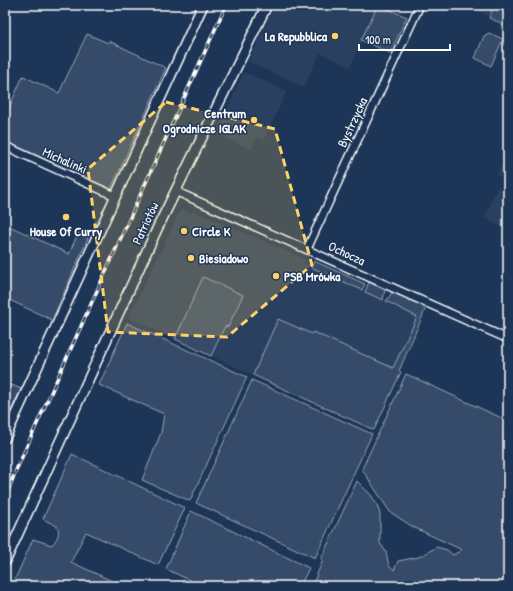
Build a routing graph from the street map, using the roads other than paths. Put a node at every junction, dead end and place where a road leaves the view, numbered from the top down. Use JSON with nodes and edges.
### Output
{"nodes":[{"id":1,"x":203,"y":5,"type":"edge"},
{"id":2,"x":267,"y":5,"type":"edge"},
{"id":3,"x":420,"y":5,"type":"edge"},
{"id":4,"x":5,"y":146,"type":"edge"},
{"id":5,"x":175,"y":191,"type":"junction"},
{"id":6,"x":115,"y":196,"type":"junction"},
{"id":7,"x":307,"y":249,"type":"junction"},
{"id":8,"x":508,"y":339,"type":"edge"},
{"id":9,"x":5,"y":438,"type":"edge"},
{"id":10,"x":5,"y":562,"type":"edge"}],
"edges":[{"from":1,"to":6,"type":"main road"},
{"from":2,"to":5,"type":"main road","name":"Patriotów"},
{"from":3,"to":7,"type":"street","name":"Bystrzycka"},
{"from":4,"to":6,"type":"street","name":"Michalinki"},
{"from":5,"to":7,"type":"street","name":"Ochocza"},
{"from":5,"to":10,"type":"main road","name":"Patriotów"},
{"from":6,"to":9,"type":"main road"},
{"from":7,"to":8,"type":"street","name":"Ochocza"}]}
